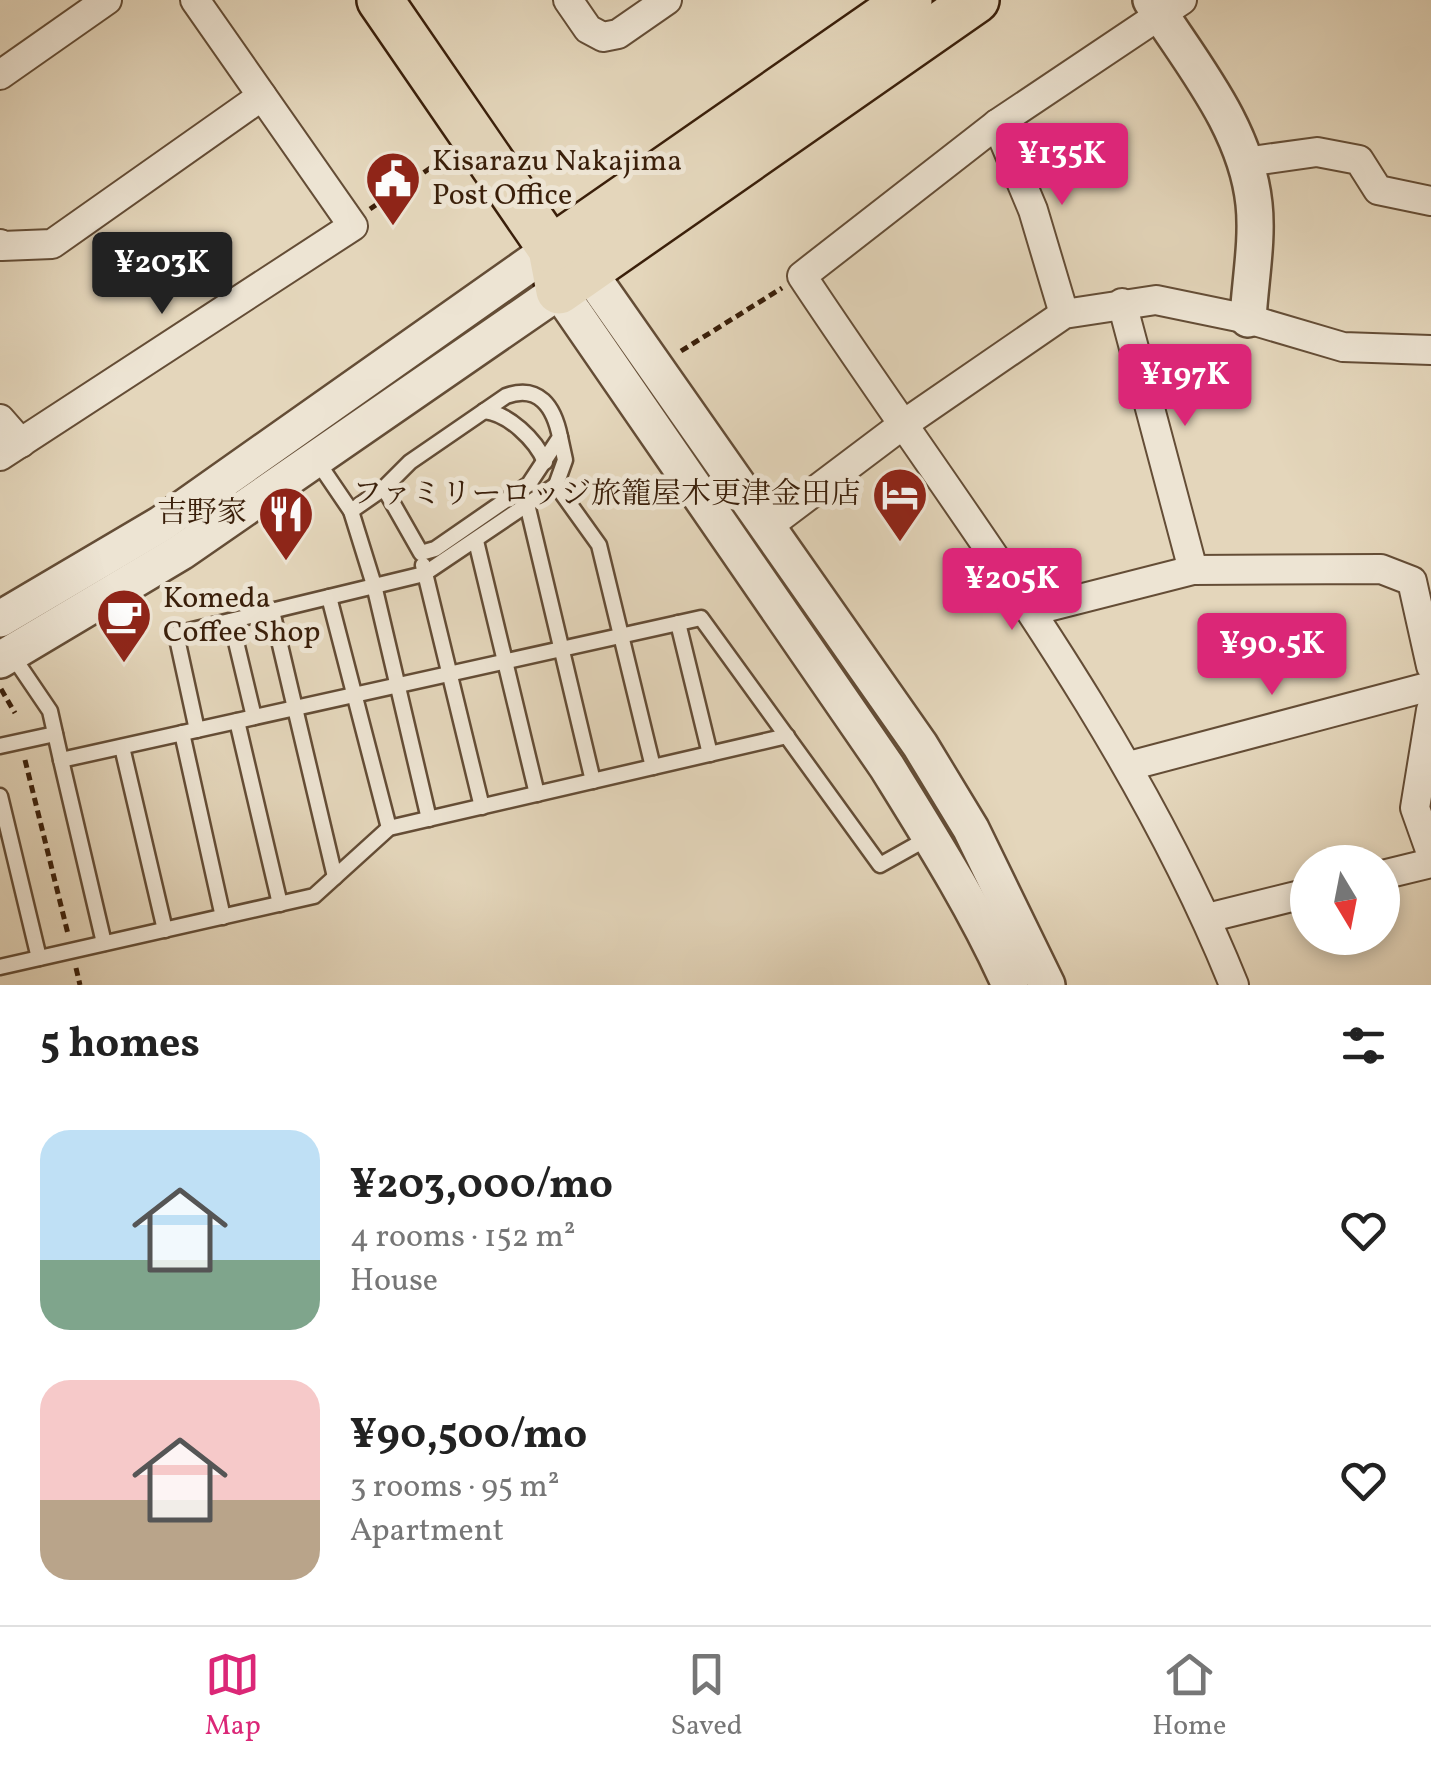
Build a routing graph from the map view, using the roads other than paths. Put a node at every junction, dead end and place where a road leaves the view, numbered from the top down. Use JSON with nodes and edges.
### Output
{"nodes":[{"id":1,"x":108,"y":0,"type":"edge"},
{"id":2,"x":195,"y":0,"type":"edge"},
{"id":3,"x":380,"y":0,"type":"edge"},
{"id":4,"x":568,"y":0,"type":"edge"},
{"id":5,"x":667,"y":0,"type":"edge"},
{"id":6,"x":909,"y":0,"type":"edge"},
{"id":7,"x":976,"y":0,"type":"edge"},
{"id":8,"x":1164,"y":5,"type":"edge"},
{"id":9,"x":0,"y":75,"type":"edge"},
{"id":10,"x":262,"y":96,"type":"junction"},
{"id":11,"x":997,"y":124,"type":"junction"},
{"id":12,"x":1245,"y":162,"type":"junction"},
{"id":13,"x":1431,"y":201,"type":"edge"},
{"id":14,"x":0,"y":244,"type":"edge"},
{"id":15,"x":566,"y":270,"type":"junction"},
{"id":16,"x":1122,"y":303,"type":"junction"},
{"id":17,"x":1064,"y":314,"type":"junction"},
{"id":18,"x":1248,"y":319,"type":"junction"},
{"id":19,"x":1431,"y":350,"type":"edge"},
{"id":20,"x":484,"y":411,"type":"junction"},
{"id":21,"x":0,"y":419,"type":"edge"},
{"id":22,"x":901,"y":426,"type":"junction"},
{"id":23,"x":560,"y":437,"type":"junction"},
{"id":24,"x":11,"y":450,"type":"edge"},
{"id":25,"x":316,"y":461,"type":"junction"},
{"id":26,"x":545,"y":462,"type":"junction"},
{"id":27,"x":556,"y":484,"type":"junction"},
{"id":28,"x":384,"y":488,"type":"junction"},
{"id":29,"x":528,"y":504,"type":"junction"},
{"id":30,"x":351,"y":511,"type":"junction"},
{"id":31,"x":766,"y":527,"type":"junction"},
{"id":32,"x":476,"y":541,"type":"junction"},
{"id":33,"x":422,"y":553,"type":"junction"},
{"id":34,"x":1193,"y":570,"type":"junction"},
{"id":35,"x":424,"y":574,"type":"junction"},
{"id":36,"x":374,"y":584,"type":"junction"},
{"id":37,"x":329,"y":597,"type":"junction"},
{"id":38,"x":272,"y":610,"type":"junction"},
{"id":39,"x":1032,"y":610,"type":"junction"},
{"id":40,"x":0,"y":619,"type":"edge"},
{"id":41,"x":231,"y":621,"type":"junction"},
{"id":42,"x":678,"y":623,"type":"junction"},
{"id":43,"x":620,"y":636,"type":"junction"},
{"id":44,"x":563,"y":649,"type":"junction"},
{"id":45,"x":506,"y":661,"type":"junction"},
{"id":46,"x":1431,"y":666,"type":"edge"},
{"id":47,"x":4,"y":667,"type":"edge"},
{"id":48,"x":447,"y":674,"type":"junction"},
{"id":49,"x":399,"y":686,"type":"junction"},
{"id":50,"x":1431,"y":686,"type":"edge"},
{"id":51,"x":352,"y":696,"type":"junction"},
{"id":52,"x":294,"y":708,"type":"junction"},
{"id":53,"x":1431,"y":710,"type":"edge"},
{"id":54,"x":254,"y":717,"type":"junction"},
{"id":55,"x":238,"y":721,"type":"junction"},
{"id":56,"x":198,"y":730,"type":"junction"},
{"id":57,"x":182,"y":733,"type":"junction"},
{"id":58,"x":55,"y":734,"type":"junction"},
{"id":59,"x":787,"y":736,"type":"junction"},
{"id":60,"x":0,"y":746,"type":"edge"},
{"id":61,"x":122,"y":747,"type":"junction"},
{"id":62,"x":710,"y":754,"type":"junction"},
{"id":63,"x":60,"y":760,"type":"junction"},
{"id":64,"x":1128,"y":766,"type":"junction"},
{"id":65,"x":652,"y":767,"type":"junction"},
{"id":66,"x":593,"y":781,"type":"junction"},
{"id":67,"x":537,"y":794,"type":"junction"},
{"id":68,"x":0,"y":796,"type":"edge"},
{"id":69,"x":482,"y":807,"type":"junction"},
{"id":70,"x":428,"y":819,"type":"junction"},
{"id":71,"x":389,"y":828,"type":"junction"},
{"id":72,"x":930,"y":836,"type":"junction"},
{"id":73,"x":1431,"y":853,"type":"edge"},
{"id":74,"x":1431,"y":862,"type":"edge"},
{"id":75,"x":1400,"y":870,"type":"edge"},
{"id":76,"x":334,"y":877,"type":"junction"},
{"id":77,"x":1290,"y":897,"type":"edge"},
{"id":78,"x":280,"y":904,"type":"junction"},
{"id":79,"x":222,"y":917,"type":"junction"},
{"id":80,"x":1207,"y":918,"type":"junction"},
{"id":81,"x":165,"y":930,"type":"junction"},
{"id":82,"x":104,"y":944,"type":"junction"},
{"id":83,"x":39,"y":958,"type":"junction"},
{"id":84,"x":0,"y":967,"type":"edge"},
{"id":85,"x":1010,"y":985,"type":"edge"},
{"id":86,"x":1047,"y":985,"type":"edge"},
{"id":87,"x":1234,"y":985,"type":"edge"}],
"edges":[{"from":1,"to":9,"type":"street"},
{"from":2,"to":10,"type":"street"},
{"from":3,"to":15,"type":"main road"},
{"from":4,"to":5,"type":"street"},
{"from":6,"to":15,"type":"main road"},
{"from":7,"to":15,"type":"main road"},
{"from":8,"to":11,"type":"street"},
{"from":8,"to":12,"type":"street"},
{"from":10,"to":14,"type":"street"},
{"from":10,"to":24,"type":"street"},
{"from":11,"to":17,"type":"street"},
{"from":11,"to":22,"type":"street"},
{"from":12,"to":13,"type":"street"},
{"from":12,"to":18,"type":"street"},
{"from":15,"to":25,"type":"street"},
{"from":15,"to":31,"type":"street"},
{"from":15,"to":40,"type":"street"},
{"from":15,"to":72,"type":"street"},
{"from":16,"to":17,"type":"street"},
{"from":16,"to":18,"type":"street"},
{"from":16,"to":34,"type":"street"},
{"from":17,"to":22,"type":"street"},
{"from":18,"to":19,"type":"street"},
{"from":20,"to":23,"type":"lane"},
{"from":20,"to":26,"type":"lane"},
{"from":20,"to":28,"type":"lane"},
{"from":21,"to":24,"type":"street"},
{"from":22,"to":31,"type":"street"},
{"from":22,"to":39,"type":"street"},
{"from":23,"to":26,"type":"lane"},
{"from":23,"to":27,"type":"lane"},
{"from":25,"to":30,"type":"lane"},
{"from":25,"to":47,"type":"street"},
{"from":26,"to":33,"type":"lane"},
{"from":27,"to":29,"type":"lane"},
{"from":27,"to":43,"type":"lane"},
{"from":28,"to":30,"type":"lane"},
{"from":28,"to":33,"type":"lane"},
{"from":29,"to":32,"type":"lane"},
{"from":29,"to":44,"type":"lane"},
{"from":30,"to":36,"type":"lane"},
{"from":31,"to":86,"type":"street"},
{"from":32,"to":35,"type":"lane"},
{"from":32,"to":45,"type":"lane"},
{"from":33,"to":35,"type":"lane"},
{"from":34,"to":39,"type":"street"},
{"from":34,"to":46,"type":"street"},
{"from":35,"to":36,"type":"lane"},
{"from":35,"to":48,"type":"lane"},
{"from":36,"to":37,"type":"lane"},
{"from":36,"to":49,"type":"lane"},
{"from":37,"to":38,"type":"lane"},
{"from":37,"to":51,"type":"lane"},
{"from":38,"to":41,"type":"lane"},
{"from":38,"to":52,"type":"lane"},
{"from":39,"to":64,"type":"street"},
{"from":41,"to":54,"type":"lane"},
{"from":41,"to":56,"type":"lane"},
{"from":42,"to":43,"type":"lane"},
{"from":42,"to":59,"type":"lane"},
{"from":42,"to":62,"type":"lane"},
{"from":43,"to":44,"type":"lane"},
{"from":43,"to":65,"type":"lane"},
{"from":44,"to":45,"type":"lane"},
{"from":44,"to":66,"type":"lane"},
{"from":45,"to":48,"type":"lane"},
{"from":45,"to":67,"type":"lane"},
{"from":47,"to":58,"type":"lane"},
{"from":48,"to":49,"type":"lane"},
{"from":48,"to":69,"type":"lane"},
{"from":49,"to":51,"type":"lane"},
{"from":49,"to":70,"type":"lane"},
{"from":50,"to":64,"type":"street"},
{"from":51,"to":52,"type":"lane"},
{"from":51,"to":71,"type":"lane"},
{"from":52,"to":54,"type":"lane"},
{"from":52,"to":76,"type":"lane"},
{"from":53,"to":73,"type":"street"},
{"from":54,"to":55,"type":"lane"},
{"from":55,"to":56,"type":"lane"},
{"from":55,"to":78,"type":"lane"},
{"from":56,"to":57,"type":"lane"},
{"from":57,"to":61,"type":"lane"},
{"from":57,"to":79,"type":"lane"},
{"from":58,"to":60,"type":"lane"},
{"from":58,"to":63,"type":"lane"},
{"from":59,"to":62,"type":"lane"},
{"from":59,"to":72,"type":"lane"},
{"from":61,"to":63,"type":"lane"},
{"from":61,"to":81,"type":"lane"},
{"from":62,"to":65,"type":"lane"},
{"from":63,"to":82,"type":"lane"},
{"from":64,"to":80,"type":"street"},
{"from":65,"to":66,"type":"lane"},
{"from":66,"to":67,"type":"lane"},
{"from":67,"to":69,"type":"lane"},
{"from":68,"to":83,"type":"lane"},
{"from":69,"to":70,"type":"lane"},
{"from":70,"to":71,"type":"lane"},
{"from":71,"to":76,"type":"lane"},
{"from":72,"to":85,"type":"street"},
{"from":74,"to":75,"type":"street"},
{"from":76,"to":78,"type":"lane"},
{"from":77,"to":80,"type":"street"},
{"from":78,"to":79,"type":"lane"},
{"from":79,"to":81,"type":"lane"},
{"from":80,"to":87,"type":"street"},
{"from":81,"to":82,"type":"lane"},
{"from":82,"to":83,"type":"lane"},
{"from":83,"to":84,"type":"lane"}]}
